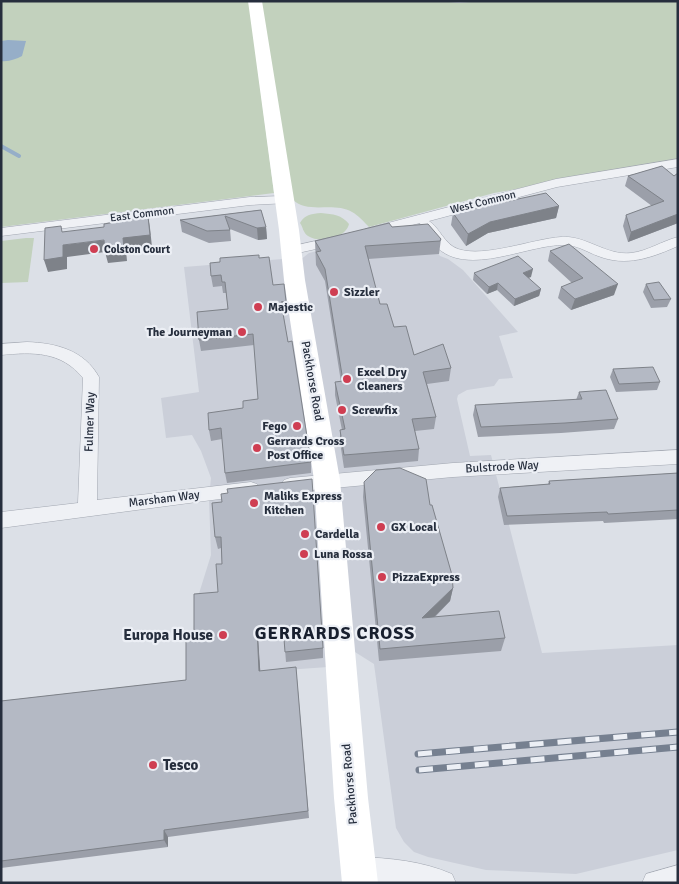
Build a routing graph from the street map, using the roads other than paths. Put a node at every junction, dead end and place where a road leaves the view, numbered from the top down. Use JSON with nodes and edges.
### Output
{"nodes":[{"id":1,"x":255,"y":1,"type":"edge"},
{"id":2,"x":678,"y":163,"type":"edge"},
{"id":3,"x":283,"y":200,"type":"junction"},
{"id":4,"x":422,"y":218,"type":"junction"},
{"id":5,"x":1,"y":232,"type":"edge"},
{"id":6,"x":678,"y":241,"type":"edge"},
{"id":7,"x":290,"y":251,"type":"junction"},
{"id":8,"x":1,"y":350,"type":"edge"},
{"id":9,"x":678,"y":457,"type":"edge"},
{"id":10,"x":327,"y":480,"type":"junction"},
{"id":11,"x":87,"y":508,"type":"junction"},
{"id":12,"x":1,"y":520,"type":"edge"},
{"id":13,"x":359,"y":876,"type":"edge"},
{"id":14,"x":678,"y":878,"type":"edge"},
{"id":15,"x":443,"y":883,"type":"edge"},
{"id":16,"x":655,"y":883,"type":"edge"}],
"edges":[{"from":1,"to":3,"type":"main road","name":"Packhorse Road"},
{"from":2,"to":4,"type":"street","name":"West Common"},
{"from":3,"to":5,"type":"street","name":"East Common"},
{"from":3,"to":7,"type":"main road","name":"Packhorse Road"},
{"from":4,"to":6,"type":"street"},
{"from":4,"to":7,"type":"street","name":"West Common"},
{"from":7,"to":10,"type":"main road","name":"Packhorse Road"},
{"from":8,"to":11,"type":"street","name":"Fulmer Way"},
{"from":9,"to":10,"type":"street","name":"Bulstrode Way"},
{"from":10,"to":11,"type":"street","name":"Marsham Way"},
{"from":10,"to":13,"type":"main road","name":"Packhorse Road"},
{"from":11,"to":12,"type":"street","name":"Marsham Way"},
{"from":13,"to":15,"type":"street"},
{"from":14,"to":16,"type":"street"}]}
